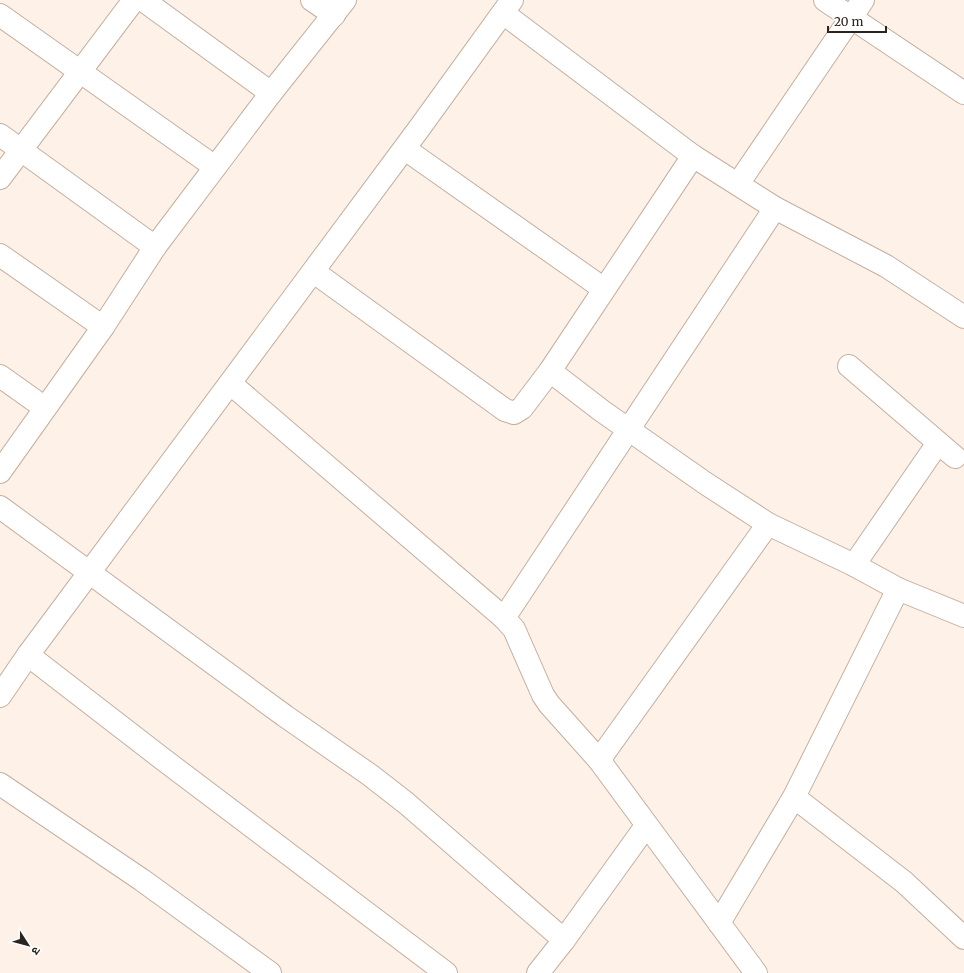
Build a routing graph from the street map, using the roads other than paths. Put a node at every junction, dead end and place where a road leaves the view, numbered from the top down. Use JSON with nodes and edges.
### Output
{"nodes":[{"id":1,"x":134,"y":0,"type":"edge"},
{"id":2,"x":143,"y":0,"type":"edge"},
{"id":3,"x":312,"y":0,"type":"edge"},
{"id":4,"x":825,"y":0,"type":"edge"},
{"id":5,"x":863,"y":0,"type":"edge"},
{"id":6,"x":508,"y":7,"type":"edge"},
{"id":7,"x":339,"y":8,"type":"edge"},
{"id":8,"x":0,"y":15,"type":"edge"},
{"id":9,"x":851,"y":18,"type":"junction"},
{"id":10,"x":80,"y":72,"type":"junction"},
{"id":11,"x":271,"y":93,"type":"junction"},
{"id":12,"x":964,"y":93,"type":"edge"},
{"id":13,"x":0,"y":135,"type":"edge"},
{"id":14,"x":405,"y":149,"type":"junction"},
{"id":15,"x":21,"y":151,"type":"junction"},
{"id":16,"x":693,"y":156,"type":"junction"},
{"id":17,"x":215,"y":166,"type":"junction"},
{"id":18,"x":0,"y":178,"type":"edge"},
{"id":19,"x":738,"y":184,"type":"junction"},
{"id":20,"x":775,"y":208,"type":"junction"},
{"id":21,"x":156,"y":247,"type":"junction"},
{"id":22,"x":0,"y":255,"type":"edge"},
{"id":23,"x":314,"y":272,"type":"junction"},
{"id":24,"x":604,"y":289,"type":"junction"},
{"id":25,"x":964,"y":317,"type":"edge"},
{"id":26,"x":103,"y":327,"type":"junction"},
{"id":27,"x":849,"y":366,"type":"dead end"},
{"id":28,"x":550,"y":371,"type":"junction"},
{"id":29,"x":0,"y":376,"type":"edge"},
{"id":30,"x":230,"y":384,"type":"junction"},
{"id":31,"x":45,"y":408,"type":"junction"},
{"id":32,"x":629,"y":430,"type":"junction"},
{"id":33,"x":938,"y":443,"type":"junction"},
{"id":34,"x":961,"y":454,"type":"edge"},
{"id":35,"x":0,"y":472,"type":"edge"},
{"id":36,"x":0,"y":507,"type":"edge"},
{"id":37,"x":768,"y":524,"type":"junction"},
{"id":38,"x":854,"y":565,"type":"junction"},
{"id":39,"x":90,"y":572,"type":"junction"},
{"id":40,"x":898,"y":589,"type":"junction"},
{"id":41,"x":964,"y":616,"type":"edge"},
{"id":42,"x":504,"y":618,"type":"junction"},
{"id":43,"x":28,"y":655,"type":"junction"},
{"id":44,"x":0,"y":696,"type":"edge"},
{"id":45,"x":598,"y":760,"type":"junction"},
{"id":46,"x":0,"y":784,"type":"edge"},
{"id":47,"x":794,"y":797,"type":"junction"},
{"id":48,"x":646,"y":826,"type":"junction"},
{"id":49,"x":719,"y":923,"type":"junction"},
{"id":50,"x":964,"y":938,"type":"edge"},
{"id":51,"x":564,"y":940,"type":"junction"},
{"id":52,"x":270,"y":973,"type":"edge"},
{"id":53,"x":446,"y":973,"type":"edge"},
{"id":54,"x":538,"y":973,"type":"edge"},
{"id":55,"x":756,"y":973,"type":"edge"}],
"edges":[{"from":1,"to":10,"type":"street"},
{"from":2,"to":11,"type":"street"},
{"from":3,"to":7,"type":"street"},
{"from":4,"to":9,"type":"street"},
{"from":5,"to":9,"type":"street"},
{"from":6,"to":14,"type":"street"},
{"from":6,"to":16,"type":"street"},
{"from":7,"to":11,"type":"street"},
{"from":8,"to":10,"type":"street"},
{"from":9,"to":12,"type":"street"},
{"from":9,"to":19,"type":"street"},
{"from":10,"to":15,"type":"street"},
{"from":10,"to":17,"type":"street"},
{"from":11,"to":17,"type":"street"},
{"from":13,"to":15,"type":"street"},
{"from":14,"to":23,"type":"street"},
{"from":14,"to":24,"type":"street"},
{"from":15,"to":18,"type":"street"},
{"from":15,"to":21,"type":"street"},
{"from":16,"to":19,"type":"street"},
{"from":16,"to":24,"type":"street"},
{"from":17,"to":21,"type":"street"},
{"from":19,"to":20,"type":"street"},
{"from":20,"to":25,"type":"street"},
{"from":20,"to":32,"type":"street"},
{"from":21,"to":26,"type":"street"},
{"from":22,"to":26,"type":"street"},
{"from":23,"to":28,"type":"street"},
{"from":23,"to":30,"type":"street"},
{"from":24,"to":28,"type":"street"},
{"from":26,"to":31,"type":"street"},
{"from":27,"to":33,"type":"street"},
{"from":28,"to":32,"type":"street"},
{"from":29,"to":31,"type":"street"},
{"from":30,"to":39,"type":"street"},
{"from":30,"to":42,"type":"street"},
{"from":31,"to":35,"type":"street"},
{"from":32,"to":37,"type":"street"},
{"from":32,"to":42,"type":"street"},
{"from":33,"to":34,"type":"street"},
{"from":33,"to":38,"type":"street"},
{"from":36,"to":39,"type":"street"},
{"from":37,"to":38,"type":"street"},
{"from":37,"to":45,"type":"street"},
{"from":38,"to":40,"type":"street"},
{"from":39,"to":43,"type":"street"},
{"from":39,"to":51,"type":"street"},
{"from":40,"to":41,"type":"street"},
{"from":40,"to":47,"type":"street"},
{"from":42,"to":45,"type":"street"},
{"from":43,"to":44,"type":"street"},
{"from":43,"to":53,"type":"street"},
{"from":45,"to":48,"type":"street"},
{"from":46,"to":52,"type":"street"},
{"from":47,"to":49,"type":"street"},
{"from":47,"to":50,"type":"street"},
{"from":48,"to":49,"type":"street"},
{"from":48,"to":51,"type":"street"},
{"from":49,"to":55,"type":"street"},
{"from":51,"to":54,"type":"street"}]}
